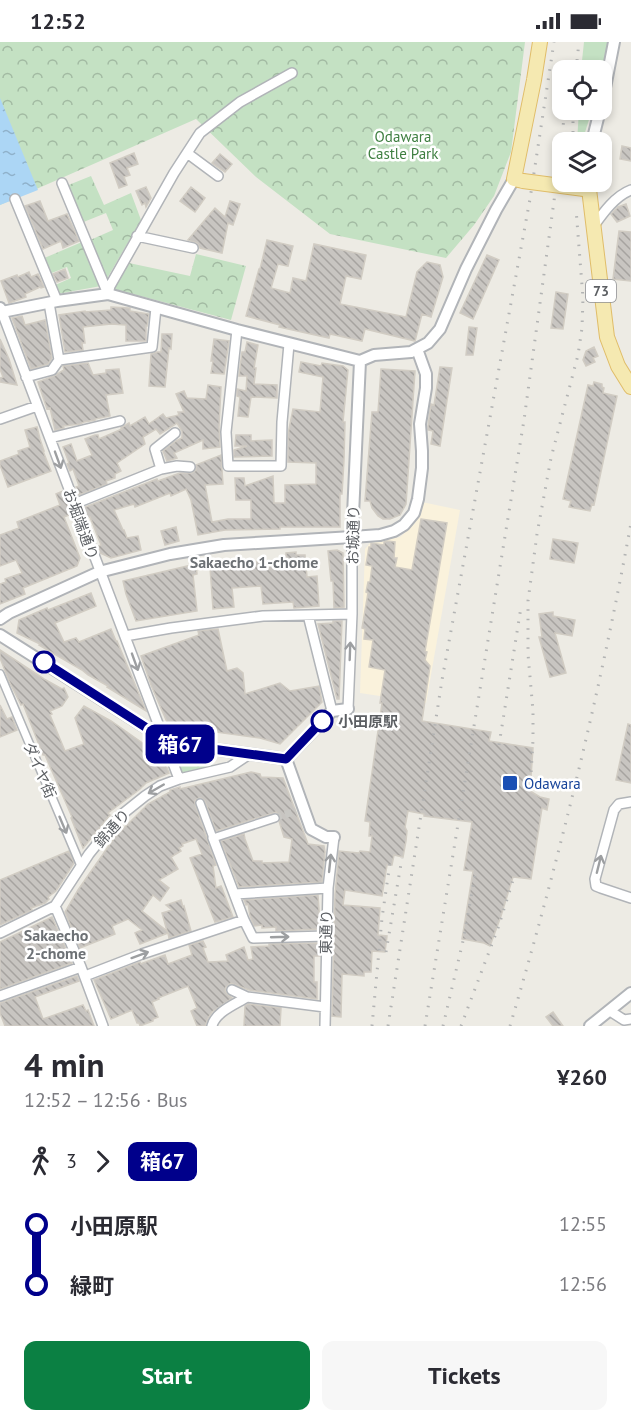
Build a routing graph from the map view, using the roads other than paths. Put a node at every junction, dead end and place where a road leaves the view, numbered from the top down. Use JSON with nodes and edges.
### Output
{"nodes":[{"id":1,"x":540,"y":42,"type":"edge"},
{"id":2,"x":614,"y":42,"type":"edge"},
{"id":3,"x":610,"y":60,"type":"edge"},
{"id":4,"x":292,"y":73,"type":"dead end"},
{"id":5,"x":187,"y":153,"type":"junction"},
{"id":6,"x":218,"y":176,"type":"dead end"},
{"id":7,"x":518,"y":180,"type":"junction"},
{"id":8,"x":62,"y":183,"type":"dead end"},
{"id":9,"x":552,"y":183,"type":"edge"},
{"id":10,"x":631,"y":190,"type":"edge"},
{"id":11,"x":588,"y":192,"type":"edge"},
{"id":12,"x":15,"y":199,"type":"dead end"},
{"id":13,"x":594,"y":227,"type":"junction"},
{"id":14,"x":137,"y":236,"type":"junction"},
{"id":15,"x":193,"y":248,"type":"dead end"},
{"id":16,"x":108,"y":294,"type":"junction"},
{"id":17,"x":53,"y":302,"type":"junction"},
{"id":18,"x":156,"y":308,"type":"junction"},
{"id":19,"x":1,"y":311,"type":"edge"},
{"id":20,"x":237,"y":330,"type":"junction"},
{"id":21,"x":290,"y":344,"type":"junction"},
{"id":22,"x":417,"y":349,"type":"junction"},
{"id":23,"x":59,"y":360,"type":"junction"},
{"id":24,"x":360,"y":361,"type":"junction"},
{"id":25,"x":26,"y":377,"type":"junction"},
{"id":26,"x":631,"y":387,"type":"edge"},
{"id":27,"x":37,"y":406,"type":"junction"},
{"id":28,"x":0,"y":419,"type":"edge"},
{"id":29,"x":120,"y":421,"type":"dead end"},
{"id":30,"x":176,"y":433,"type":"dead end"},
{"id":31,"x":50,"y":438,"type":"junction"},
{"id":32,"x":190,"y":467,"type":"dead end"},
{"id":33,"x":161,"y":469,"type":"junction"},
{"id":34,"x":74,"y":504,"type":"junction"},
{"id":35,"x":352,"y":537,"type":"junction"},
{"id":36,"x":99,"y":572,"type":"junction"},
{"id":37,"x":352,"y":614,"type":"junction"},
{"id":38,"x":308,"y":615,"type":"junction"},
{"id":39,"x":0,"y":619,"type":"edge"},
{"id":40,"x":0,"y":634,"type":"edge"},
{"id":41,"x":125,"y":636,"type":"junction"},
{"id":42,"x":0,"y":674,"type":"edge"},
{"id":43,"x":348,"y":709,"type":"joint"},
{"id":44,"x":332,"y":711,"type":"junction"},
{"id":45,"x":164,"y":739,"type":"junction"},
{"id":46,"x":249,"y":755,"type":"junction"},
{"id":47,"x":286,"y":759,"type":"junction"},
{"id":48,"x":179,"y":779,"type":"junction"},
{"id":49,"x":631,"y":802,"type":"edge"},
{"id":50,"x":200,"y":803,"type":"dead end"},
{"id":51,"x":275,"y":818,"type":"tunnel mouth"},
{"id":52,"x":334,"y":837,"type":"joint"},
{"id":53,"x":213,"y":838,"type":"junction"},
{"id":54,"x":81,"y":866,"type":"junction"},
{"id":55,"x":328,"y":888,"type":"junction"},
{"id":56,"x":235,"y":894,"type":"junction"},
{"id":57,"x":631,"y":898,"type":"edge"},
{"id":58,"x":55,"y":906,"type":"junction"},
{"id":59,"x":244,"y":920,"type":"junction"},
{"id":60,"x":0,"y":933,"type":"edge"},
{"id":61,"x":326,"y":936,"type":"junction"},
{"id":62,"x":81,"y":967,"type":"junction"},
{"id":63,"x":85,"y":976,"type":"junction"},
{"id":64,"x":232,"y":990,"type":"dead end"},
{"id":65,"x":631,"y":993,"type":"edge"},
{"id":66,"x":0,"y":996,"type":"edge"},
{"id":67,"x":247,"y":997,"type":"junction"},
{"id":68,"x":325,"y":1007,"type":"junction"},
{"id":69,"x":610,"y":1011,"type":"junction"},
{"id":70,"x":631,"y":1019,"type":"edge"},
{"id":71,"x":104,"y":1026,"type":"edge"},
{"id":72,"x":212,"y":1026,"type":"edge"},
{"id":73,"x":325,"y":1026,"type":"edge"},
{"id":74,"x":590,"y":1026,"type":"edge"}],
"edges":[{"from":1,"to":7,"type":"main road"},
{"from":2,"to":3,"type":"street"},
{"from":4,"to":5,"type":"street"},
{"from":5,"to":6,"type":"street"},
{"from":5,"to":14,"type":"street"},
{"from":7,"to":9,"type":"main road","number":"73","bridge":true},
{"from":7,"to":22,"type":"street"},
{"from":8,"to":16,"type":"street"},
{"from":10,"to":13,"type":"street"},
{"from":11,"to":13,"type":"main road","number":"73"},
{"from":12,"to":17,"type":"street"},
{"from":13,"to":26,"type":"main road","number":"73"},
{"from":14,"to":15,"type":"street"},
{"from":14,"to":16,"type":"street"},
{"from":16,"to":17,"type":"street"},
{"from":16,"to":18,"type":"street"},
{"from":17,"to":19,"type":"street"},
{"from":17,"to":23,"type":"street"},
{"from":18,"to":20,"type":"street"},
{"from":18,"to":23,"type":"street"},
{"from":19,"to":25,"type":"street","name":"お堀端通り"},
{"from":20,"to":21,"type":"street"},
{"from":20,"to":21,"type":"street"},
{"from":21,"to":24,"type":"street"},
{"from":22,"to":24,"type":"street"},
{"from":22,"to":35,"type":"street"},
{"from":23,"to":25,"type":"street"},
{"from":24,"to":35,"type":"street","name":"お城通り"},
{"from":25,"to":27,"type":"street","name":"お堀端通り"},
{"from":27,"to":28,"type":"street"},
{"from":27,"to":31,"type":"street","name":"お堀端通り"},
{"from":29,"to":31,"type":"street"},
{"from":30,"to":33,"type":"street"},
{"from":31,"to":34,"type":"street","name":"お堀端通り","one_way":true},
{"from":32,"to":33,"type":"street"},
{"from":33,"to":34,"type":"street"},
{"from":34,"to":36,"type":"street","name":"お堀端通り"},
{"from":35,"to":36,"type":"street"},
{"from":35,"to":37,"type":"street","name":"お城通り"},
{"from":36,"to":39,"type":"street"},
{"from":36,"to":41,"type":"street","name":"お堀端通り"},
{"from":37,"to":38,"type":"street"},
{"from":43,"to":37,"type":"street","name":"お城通り","one_way":true},
{"from":38,"to":41,"type":"street"},
{"from":38,"to":44,"type":"street"},
{"from":40,"to":45,"type":"street"},
{"from":41,"to":45,"type":"street","name":"お堀端通り","one_way":true},
{"from":42,"to":54,"type":"street","name":"ダイヤ街","one_way":true},
{"from":43,"to":44,"type":"street"},
{"from":44,"to":47,"type":"street"},
{"from":45,"to":46,"type":"street"},
{"from":45,"to":48,"type":"street","name":"お堀端通り"},
{"from":46,"to":47,"type":"street"},
{"from":46,"to":48,"type":"street","name":"錦通り"},
{"from":47,"to":52,"type":"street"},
{"from":48,"to":54,"type":"street","name":"錦通り","one_way":true},
{"from":57,"to":49,"type":"street","one_way":true},
{"from":50,"to":53,"type":"street"},
{"from":51,"to":53,"type":"street"},
{"from":55,"to":52,"type":"street","name":"東通り","one_way":true},
{"from":53,"to":56,"type":"street"},
{"from":54,"to":58,"type":"street","name":"錦通り"},
{"from":55,"to":56,"type":"street"},
{"from":55,"to":61,"type":"street","name":"東通り"},
{"from":56,"to":59,"type":"street"},
{"from":58,"to":60,"type":"street"},
{"from":58,"to":62,"type":"street"},
{"from":59,"to":61,"type":"street","one_way":true},
{"from":63,"to":59,"type":"street","one_way":true},
{"from":61,"to":68,"type":"street","name":"東通り"},
{"from":62,"to":63,"type":"street"},
{"from":62,"to":66,"type":"street"},
{"from":63,"to":71,"type":"street"},
{"from":64,"to":67,"type":"street"},
{"from":65,"to":69,"type":"street"},
{"from":67,"to":68,"type":"street"},
{"from":67,"to":72,"type":"street"},
{"from":68,"to":73,"type":"street","name":"東通り"},
{"from":69,"to":70,"type":"street"},
{"from":69,"to":74,"type":"street"}]}
